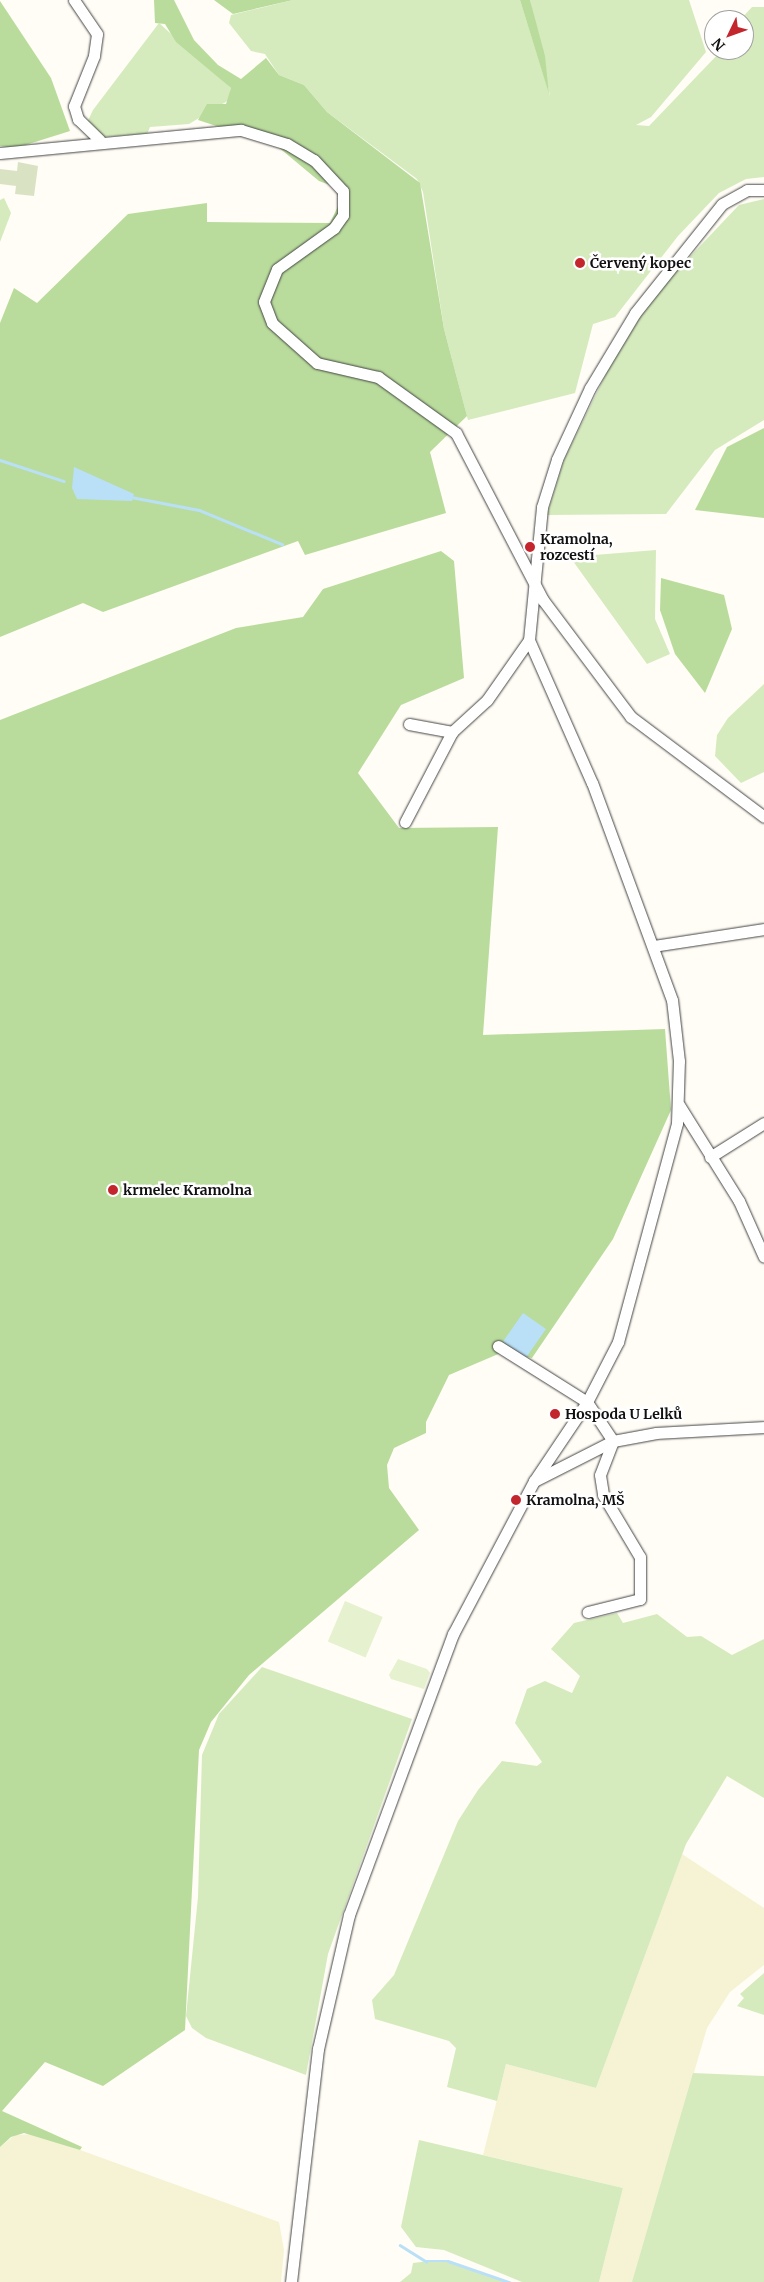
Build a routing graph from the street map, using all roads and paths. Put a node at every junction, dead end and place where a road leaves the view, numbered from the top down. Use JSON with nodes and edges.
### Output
{"nodes":[{"id":1,"x":74,"y":0,"type":"edge"},
{"id":2,"x":100,"y":140,"type":"junction"},
{"id":3,"x":0,"y":153,"type":"edge"},
{"id":4,"x":764,"y":190,"type":"edge"},
{"id":5,"x":533,"y":582,"type":"junction"},
{"id":6,"x":529,"y":640,"type":"junction"},
{"id":7,"x":409,"y":724,"type":"dead end"},
{"id":8,"x":452,"y":732,"type":"junction"},
{"id":9,"x":764,"y":817,"type":"edge"},
{"id":10,"x":405,"y":822,"type":"dead end"},
{"id":11,"x":764,"y":929,"type":"edge"},
{"id":12,"x":653,"y":946,"type":"junction"},
{"id":13,"x":679,"y":1105,"type":"junction"},
{"id":14,"x":764,"y":1123,"type":"edge"},
{"id":15,"x":710,"y":1158,"type":"junction"},
{"id":16,"x":764,"y":1256,"type":"edge"},
{"id":17,"x":498,"y":1346,"type":"dead end"},
{"id":18,"x":587,"y":1402,"type":"junction"},
{"id":19,"x":764,"y":1427,"type":"edge"},
{"id":20,"x":613,"y":1441,"type":"junction"},
{"id":21,"x":534,"y":1480,"type":"junction"},
{"id":22,"x":588,"y":1612,"type":"dead end"},
{"id":23,"x":291,"y":2282,"type":"edge"}],
"edges":[{"from":1,"to":2,"type":"street"},
{"from":2,"to":3,"type":"street"},
{"from":2,"to":5,"type":"street"},
{"from":4,"to":5,"type":"street"},
{"from":5,"to":6,"type":"street"},
{"from":5,"to":9,"type":"street"},
{"from":6,"to":8,"type":"street"},
{"from":6,"to":12,"type":"street"},
{"from":7,"to":8,"type":"street"},
{"from":8,"to":10,"type":"street"},
{"from":11,"to":12,"type":"street"},
{"from":12,"to":13,"type":"street"},
{"from":13,"to":15,"type":"street"},
{"from":13,"to":18,"type":"street"},
{"from":14,"to":15,"type":"street"},
{"from":15,"to":16,"type":"street"},
{"from":17,"to":18,"type":"street"},
{"from":18,"to":20,"type":"street"},
{"from":18,"to":21,"type":"street"},
{"from":19,"to":20,"type":"street"},
{"from":20,"to":21,"type":"street"},
{"from":20,"to":22,"type":"street"},
{"from":21,"to":23,"type":"street"}]}
